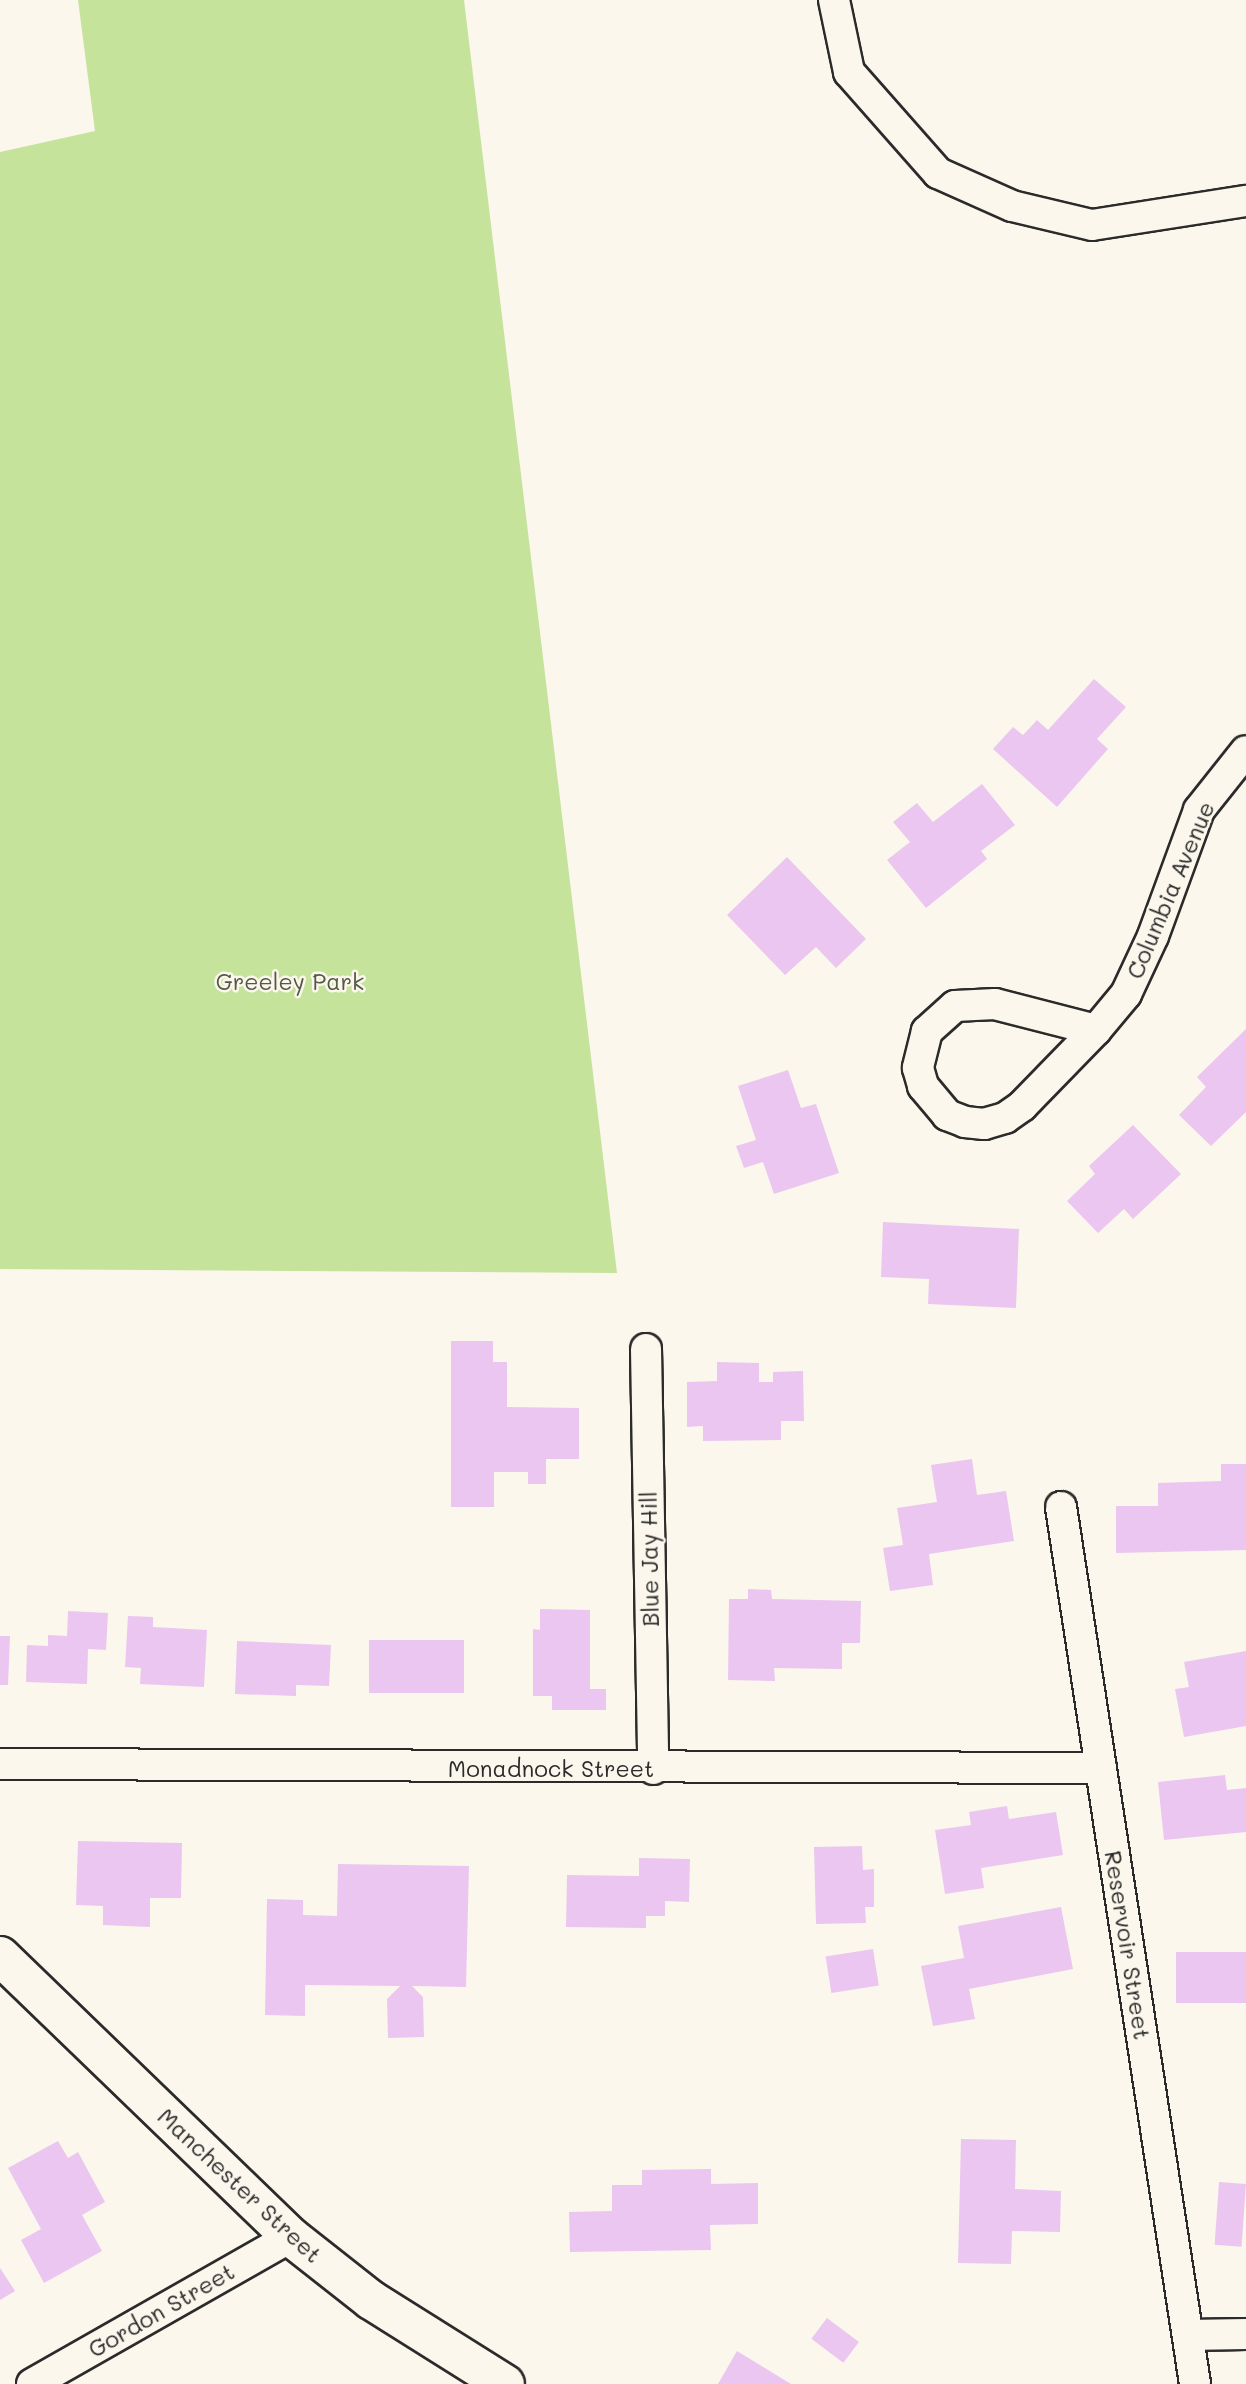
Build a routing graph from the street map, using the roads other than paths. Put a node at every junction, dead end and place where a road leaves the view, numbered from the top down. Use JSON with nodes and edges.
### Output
{"nodes":[{"id":1,"x":834,"y":0,"type":"edge"},
{"id":2,"x":1246,"y":201,"type":"edge"},
{"id":3,"x":1246,"y":751,"type":"edge"},
{"id":4,"x":1096,"y":1030,"type":"junction"},
{"id":5,"x":646,"y":1349,"type":"dead end"},
{"id":6,"x":1061,"y":1507,"type":"dead end"},
{"id":7,"x":0,"y":1764,"type":"edge"},
{"id":8,"x":653,"y":1769,"type":"junction"},
{"id":9,"x":1101,"y":1769,"type":"junction"},
{"id":10,"x":0,"y":1956,"type":"edge"},
{"id":11,"x":291,"y":2237,"type":"junction"},
{"id":12,"x":1246,"y":2334,"type":"edge"},
{"id":13,"x":1188,"y":2335,"type":"junction"},
{"id":14,"x":32,"y":2384,"type":"edge"},
{"id":15,"x":505,"y":2384,"type":"edge"},
{"id":16,"x":1195,"y":2384,"type":"edge"}],
"edges":[{"from":1,"to":2,"type":"street"},
{"from":3,"to":4,"type":"street","name":"Columbia Avenue"},
{"from":4,"to":4,"type":"street","name":"Columbia Avenue"},
{"from":5,"to":8,"type":"street","name":"Blue Jay Hill"},
{"from":6,"to":9,"type":"street","name":"Reservoir Street"},
{"from":7,"to":8,"type":"street","name":"Monadnock Street"},
{"from":8,"to":9,"type":"street","name":"Monadnock Street"},
{"from":9,"to":13,"type":"street","name":"Reservoir Street"},
{"from":10,"to":11,"type":"street","name":"Manchester Street"},
{"from":11,"to":14,"type":"street","name":"Gordon Street"},
{"from":11,"to":15,"type":"street","name":"Manchester Street"},
{"from":12,"to":13,"type":"street"},
{"from":13,"to":16,"type":"street","name":"Reservoir Street"}]}
